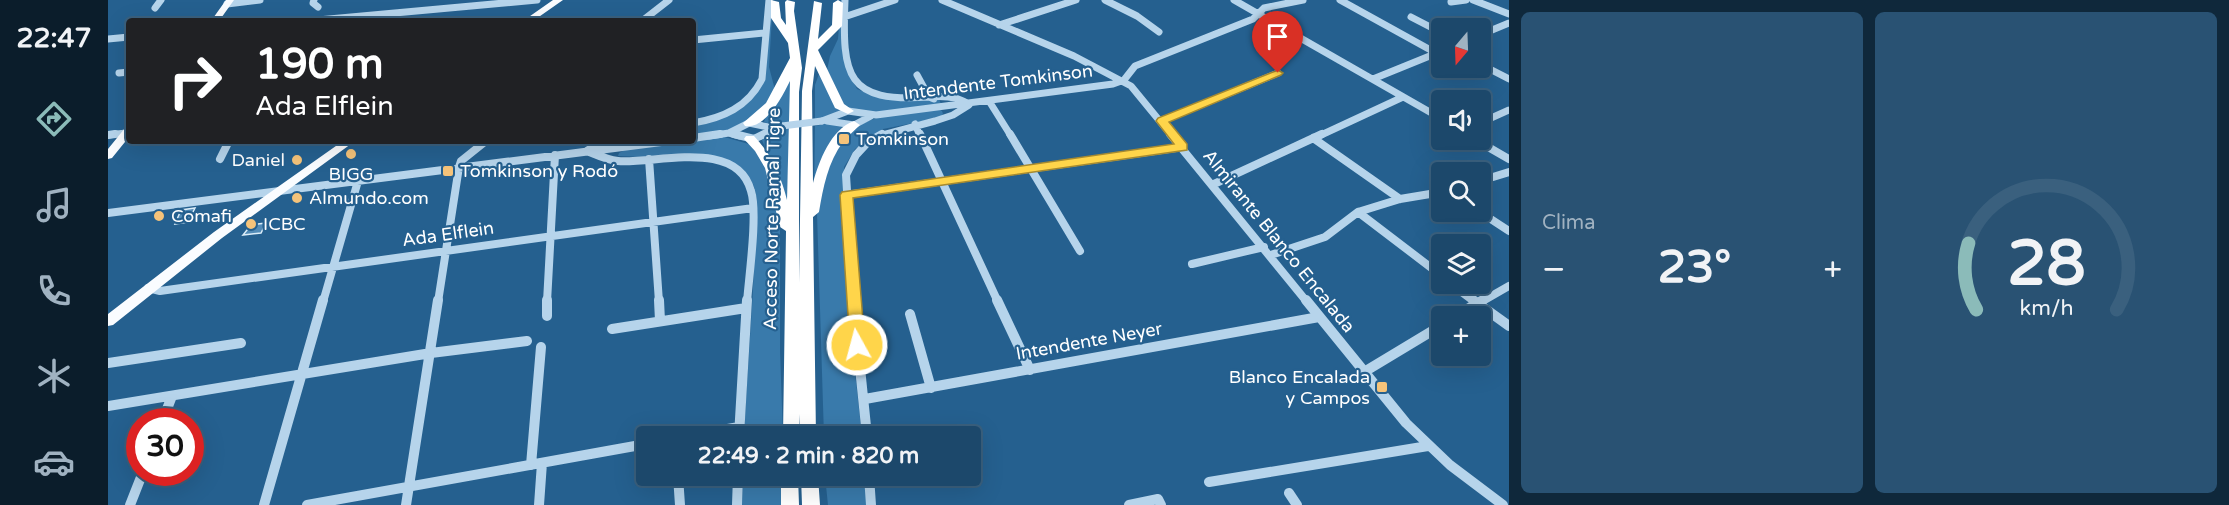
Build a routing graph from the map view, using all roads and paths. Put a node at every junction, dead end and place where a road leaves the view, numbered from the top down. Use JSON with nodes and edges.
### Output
{"nodes":[{"id":1,"x":161,"y":0,"type":"edge"},
{"id":2,"x":261,"y":0,"type":"edge"},
{"id":3,"x":314,"y":0,"type":"edge"},
{"id":4,"x":427,"y":0,"type":"edge"},
{"id":5,"x":537,"y":0,"type":"edge"},
{"id":6,"x":559,"y":0,"type":"edge"},
{"id":7,"x":669,"y":0,"type":"edge"},
{"id":8,"x":895,"y":0,"type":"edge"},
{"id":9,"x":942,"y":0,"type":"edge"},
{"id":10,"x":1076,"y":0,"type":"edge"},
{"id":11,"x":1105,"y":0,"type":"edge"},
{"id":12,"x":1234,"y":0,"type":"edge"},
{"id":13,"x":1303,"y":0,"type":"edge"},
{"id":14,"x":1340,"y":0,"type":"edge"},
{"id":15,"x":1466,"y":0,"type":"edge"},
{"id":16,"x":1473,"y":0,"type":"edge"},
{"id":17,"x":1496,"y":0,"type":"edge"},
{"id":18,"x":772,"y":1,"type":"edge"},
{"id":19,"x":229,"y":2,"type":"edge"},
{"id":20,"x":790,"y":2,"type":"dead end"},
{"id":21,"x":842,"y":2,"type":"edge"},
{"id":22,"x":1451,"y":2,"type":"dead end"},
{"id":23,"x":817,"y":3,"type":"dead end"},
{"id":24,"x":1487,"y":4,"type":"junction"},
{"id":25,"x":318,"y":7,"type":"dead end"},
{"id":26,"x":155,"y":8,"type":"dead end"},
{"id":27,"x":424,"y":10,"type":"junction"},
{"id":28,"x":410,"y":12,"type":"junction"},
{"id":29,"x":1258,"y":14,"type":"junction"},
{"id":30,"x":1509,"y":14,"type":"edge"},
{"id":31,"x":844,"y":17,"type":"junction"},
{"id":32,"x":1411,"y":17,"type":"dead end"},
{"id":33,"x":217,"y":18,"type":"edge"},
{"id":34,"x":341,"y":18,"type":"edge"},
{"id":35,"x":405,"y":18,"type":"edge"},
{"id":36,"x":532,"y":18,"type":"edge"},
{"id":37,"x":646,"y":18,"type":"edge"},
{"id":38,"x":1509,"y":23,"type":"edge"},
{"id":39,"x":999,"y":25,"type":"junction"},
{"id":40,"x":1431,"y":27,"type":"edge"},
{"id":41,"x":1491,"y":30,"type":"edge"},
{"id":42,"x":1159,"y":32,"type":"dead end"},
{"id":43,"x":765,"y":33,"type":"junction"},
{"id":44,"x":126,"y":37,"type":"edge"},
{"id":45,"x":108,"y":39,"type":"edge"},
{"id":46,"x":696,"y":40,"type":"edge"},
{"id":47,"x":794,"y":47,"type":"junction"},
{"id":48,"x":1431,"y":48,"type":"edge"},
{"id":49,"x":813,"y":50,"type":"junction"},
{"id":50,"x":1431,"y":55,"type":"edge"},
{"id":51,"x":1135,"y":66,"type":"junction"},
{"id":52,"x":1491,"y":70,"type":"edge"},
{"id":53,"x":126,"y":72,"type":"edge"},
{"id":54,"x":119,"y":73,"type":"dead end"},
{"id":55,"x":1278,"y":73,"type":"dead end"},
{"id":56,"x":1111,"y":74,"type":"junction"},
{"id":57,"x":917,"y":75,"type":"dead end"},
{"id":58,"x":1372,"y":79,"type":"junction"},
{"id":59,"x":1509,"y":79,"type":"edge"},
{"id":60,"x":1124,"y":80,"type":"junction"},
{"id":61,"x":929,"y":97,"type":"junction"},
{"id":62,"x":1403,"y":97,"type":"junction"},
{"id":63,"x":989,"y":101,"type":"junction"},
{"id":64,"x":969,"y":103,"type":"junction"},
{"id":65,"x":946,"y":106,"type":"junction"},
{"id":66,"x":1509,"y":110,"type":"edge"},
{"id":67,"x":1431,"y":113,"type":"edge"},
{"id":68,"x":855,"y":117,"type":"junction"},
{"id":69,"x":948,"y":118,"type":"junction"},
{"id":70,"x":1491,"y":118,"type":"edge"},
{"id":71,"x":824,"y":121,"type":"junction"},
{"id":72,"x":1162,"y":121,"type":"junction"},
{"id":73,"x":696,"y":122,"type":"edge"},
{"id":74,"x":915,"y":124,"type":"junction"},
{"id":75,"x":745,"y":125,"type":"junction"},
{"id":76,"x":780,"y":127,"type":"junction"},
{"id":77,"x":126,"y":131,"type":"edge"},
{"id":78,"x":126,"y":134,"type":"edge"},
{"id":79,"x":729,"y":134,"type":"junction"},
{"id":80,"x":108,"y":135,"type":"edge"},
{"id":81,"x":696,"y":138,"type":"edge"},
{"id":82,"x":747,"y":138,"type":"junction"},
{"id":83,"x":1313,"y":138,"type":"junction"},
{"id":84,"x":228,"y":144,"type":"edge"},
{"id":85,"x":346,"y":144,"type":"edge"},
{"id":86,"x":482,"y":144,"type":"edge"},
{"id":87,"x":598,"y":144,"type":"edge"},
{"id":88,"x":614,"y":144,"type":"edge"},
{"id":89,"x":1183,"y":147,"type":"junction"},
{"id":90,"x":1491,"y":149,"type":"edge"},
{"id":91,"x":587,"y":151,"type":"junction"},
{"id":92,"x":555,"y":155,"type":"junction"},
{"id":93,"x":108,"y":156,"type":"edge"},
{"id":94,"x":220,"y":159,"type":"dead end"},
{"id":95,"x":649,"y":159,"type":"junction"},
{"id":96,"x":1509,"y":159,"type":"edge"},
{"id":97,"x":619,"y":161,"type":"junction"},
{"id":98,"x":459,"y":167,"type":"junction"},
{"id":99,"x":1032,"y":169,"type":"junction"},
{"id":100,"x":1509,"y":172,"type":"edge"},
{"id":101,"x":1491,"y":178,"type":"edge"},
{"id":102,"x":358,"y":181,"type":"junction"},
{"id":103,"x":942,"y":181,"type":"junction"},
{"id":104,"x":1214,"y":184,"type":"junction"},
{"id":105,"x":277,"y":191,"type":"junction"},
{"id":106,"x":1431,"y":194,"type":"edge"},
{"id":107,"x":846,"y":195,"type":"junction"},
{"id":108,"x":1400,"y":199,"type":"junction"},
{"id":109,"x":753,"y":208,"type":"junction"},
{"id":110,"x":1358,"y":212,"type":"junction"},
{"id":111,"x":108,"y":213,"type":"edge"},
{"id":112,"x":1491,"y":219,"type":"edge"},
{"id":113,"x":654,"y":222,"type":"junction"},
{"id":114,"x":1509,"y":231,"type":"edge"},
{"id":115,"x":549,"y":237,"type":"junction"},
{"id":116,"x":792,"y":245,"type":"junction"},
{"id":117,"x":1080,"y":251,"type":"dead end"},
{"id":118,"x":1267,"y":251,"type":"junction"},
{"id":119,"x":445,"y":252,"type":"junction"},
{"id":120,"x":806,"y":264,"type":"junction"},
{"id":121,"x":1192,"y":264,"type":"dead end"},
{"id":122,"x":333,"y":267,"type":"junction"},
{"id":123,"x":1431,"y":268,"type":"edge"},
{"id":124,"x":1509,"y":285,"type":"edge"},
{"id":125,"x":148,"y":288,"type":"junction"},
{"id":126,"x":1465,"y":294,"type":"edge"},
{"id":127,"x":1477,"y":303,"type":"junction"},
{"id":128,"x":1472,"y":306,"type":"edge"},
{"id":129,"x":746,"y":308,"type":"junction"},
{"id":130,"x":910,"y":314,"type":"dead end"},
{"id":131,"x":547,"y":316,"type":"dead end"},
{"id":132,"x":1319,"y":317,"type":"junction"},
{"id":133,"x":108,"y":321,"type":"edge"},
{"id":134,"x":660,"y":321,"type":"junction"},
{"id":135,"x":1509,"y":326,"type":"edge"},
{"id":136,"x":612,"y":329,"type":"dead end"},
{"id":137,"x":1431,"y":332,"type":"edge"},
{"id":138,"x":527,"y":341,"type":"dead end"},
{"id":139,"x":241,"y":343,"type":"dead end"},
{"id":140,"x":541,"y":347,"type":"dead end"},
{"id":141,"x":431,"y":353,"type":"junction"},
{"id":142,"x":108,"y":363,"type":"edge"},
{"id":143,"x":1030,"y":370,"type":"junction"},
{"id":144,"x":1364,"y":372,"type":"junction"},
{"id":145,"x":302,"y":374,"type":"junction"},
{"id":146,"x":931,"y":388,"type":"junction"},
{"id":147,"x":172,"y":396,"type":"junction"},
{"id":148,"x":865,"y":399,"type":"junction"},
{"id":149,"x":108,"y":406,"type":"edge"},
{"id":150,"x":167,"y":408,"type":"edge"},
{"id":151,"x":739,"y":426,"type":"edge"},
{"id":152,"x":791,"y":426,"type":"edge"},
{"id":153,"x":808,"y":426,"type":"edge"},
{"id":154,"x":866,"y":426,"type":"edge"},
{"id":155,"x":636,"y":446,"type":"edge"},
{"id":156,"x":1428,"y":446,"type":"junction"},
{"id":157,"x":537,"y":464,"type":"junction"},
{"id":158,"x":1209,"y":482,"type":"dead end"},
{"id":159,"x":137,"y":486,"type":"edge"},
{"id":160,"x":679,"y":486,"type":"edge"},
{"id":161,"x":738,"y":486,"type":"edge"},
{"id":162,"x":790,"y":486,"type":"edge"},
{"id":163,"x":810,"y":486,"type":"edge"},
{"id":164,"x":870,"y":486,"type":"edge"},
{"id":165,"x":410,"y":487,"type":"junction"},
{"id":166,"x":1289,"y":493,"type":"dead end"},
{"id":167,"x":1159,"y":502,"type":"edge"},
{"id":168,"x":130,"y":505,"type":"edge"},
{"id":169,"x":264,"y":505,"type":"edge"},
{"id":170,"x":307,"y":505,"type":"edge"},
{"id":171,"x":406,"y":505,"type":"edge"},
{"id":172,"x":539,"y":505,"type":"edge"},
{"id":173,"x":680,"y":505,"type":"edge"},
{"id":174,"x":737,"y":505,"type":"edge"},
{"id":175,"x":790,"y":505,"type":"edge"},
{"id":176,"x":811,"y":505,"type":"edge"},
{"id":177,"x":871,"y":505,"type":"edge"},
{"id":178,"x":1129,"y":505,"type":"edge"},
{"id":179,"x":1297,"y":505,"type":"edge"},
{"id":180,"x":1503,"y":505,"type":"edge"}],
"edges":[{"from":1,"to":26,"type":"street"},
{"from":2,"to":19,"type":"street"},
{"from":3,"to":25,"type":"street"},
{"from":4,"to":27,"type":"street"},
{"from":5,"to":27,"type":"street"},
{"from":6,"to":36,"type":"main road"},
{"from":7,"to":37,"type":"street"},
{"from":8,"to":31,"type":"street"},
{"from":9,"to":39,"type":"street","name":"Almirante Blanco Encalada"},
{"from":10,"to":39,"type":"street"},
{"from":11,"to":42,"type":"street"},
{"from":12,"to":29,"type":"street"},
{"from":13,"to":29,"type":"street"},
{"from":14,"to":48,"type":"street"},
{"from":15,"to":22,"type":"street"},
{"from":16,"to":24,"type":"street"},
{"from":17,"to":24,"type":"street"},
{"from":18,"to":43,"type":"street"},
{"from":18,"to":47,"type":"highway"},
{"from":19,"to":33,"type":"main road"},
{"from":20,"to":47,"type":"highway","name":"Acceso Norte Ramal Tigre"},
{"from":21,"to":31,"type":"street"},
{"from":21,"to":49,"type":"highway"},
{"from":23,"to":49,"type":"highway","name":"Acceso Norte Ramal Tigre"},
{"from":24,"to":30,"type":"street"},
{"from":27,"to":28,"type":"street"},
{"from":28,"to":34,"type":"street"},
{"from":28,"to":35,"type":"street"},
{"from":29,"to":51,"type":"street"},
{"from":29,"to":58,"type":"street"},
{"from":31,"to":61,"type":"street"},
{"from":32,"to":40,"type":"street"},
{"from":38,"to":41,"type":"street"},
{"from":39,"to":56,"type":"street","name":"Almirante Blanco Encalada"},
{"from":43,"to":46,"type":"street"},
{"from":43,"to":73,"type":"street"},
{"from":44,"to":45,"type":"street"},
{"from":47,"to":75,"type":"highway"},
{"from":47,"to":116,"type":"highway","name":"Acceso Norte Ramal Tigre"},
{"from":49,"to":68,"type":"highway"},
{"from":49,"to":120,"type":"highway","name":"Acceso Norte Ramal Tigre"},
{"from":50,"to":58,"type":"street"},
{"from":51,"to":56,"type":"street"},
{"from":51,"to":60,"type":"street"},
{"from":52,"to":59,"type":"street"},
{"from":53,"to":54,"type":"street"},
{"from":55,"to":72,"type":"street"},
{"from":56,"to":60,"type":"street","name":"Almirante Blanco Encalada"},
{"from":57,"to":61,"type":"street"},
{"from":58,"to":62,"type":"street"},
{"from":60,"to":63,"type":"street","name":"Intendente Tomkinson"},
{"from":60,"to":72,"type":"street","name":"Almirante Blanco Encalada"},
{"from":61,"to":64,"type":"street"},
{"from":61,"to":65,"type":"street"},
{"from":62,"to":67,"type":"street"},
{"from":62,"to":83,"type":"street"},
{"from":63,"to":64,"type":"street","name":"Intendente Tomkinson"},
{"from":63,"to":99,"type":"street"},
{"from":64,"to":65,"type":"street","name":"Intendente Tomkinson"},
{"from":64,"to":69,"type":"street"},
{"from":65,"to":68,"type":"street","name":"Intendente Tomkinson"},
{"from":65,"to":69,"type":"street"},
{"from":66,"to":70,"type":"street"},
{"from":68,"to":71,"type":"street","name":"Intendente Tomkinson"},
{"from":68,"to":71,"type":"street","name":"Intendente Tomkinson"},
{"from":68,"to":120,"type":"highway"},
{"from":69,"to":74,"type":"street"},
{"from":71,"to":76,"type":"street","name":"Intendente Tomkinson","bridge":true},
{"from":72,"to":89,"type":"street","name":"Almirante Blanco Encalada"},
{"from":74,"to":103,"type":"street"},
{"from":74,"to":107,"type":"street"},
{"from":75,"to":76,"type":"street","name":"Intendente Tomkinson"},
{"from":75,"to":79,"type":"street"},
{"from":75,"to":82,"type":"street"},
{"from":76,"to":82,"type":"street","name":"Intendente Tomkinson"},
{"from":77,"to":80,"type":"street"},
{"from":78,"to":93,"type":"main road"},
{"from":79,"to":81,"type":"street"},
{"from":79,"to":82,"type":"street"},
{"from":82,"to":116,"type":"highway"},
{"from":83,"to":104,"type":"street"},
{"from":83,"to":108,"type":"street"},
{"from":84,"to":94,"type":"street"},
{"from":85,"to":105,"type":"main road"},
{"from":86,"to":98,"type":"street"},
{"from":87,"to":91,"type":"street"},
{"from":88,"to":91,"type":"street"},
{"from":88,"to":97,"type":"street"},
{"from":89,"to":99,"type":"street"},
{"from":89,"to":104,"type":"street","name":"Almirante Blanco Encalada"},
{"from":90,"to":96,"type":"street"},
{"from":91,"to":92,"type":"street"},
{"from":91,"to":97,"type":"street"},
{"from":92,"to":98,"type":"street"},
{"from":92,"to":115,"type":"street"},
{"from":95,"to":97,"type":"street"},
{"from":95,"to":109,"type":"street"},
{"from":95,"to":113,"type":"street"},
{"from":98,"to":102,"type":"street"},
{"from":98,"to":119,"type":"street"},
{"from":99,"to":103,"type":"street"},
{"from":99,"to":117,"type":"street"},
{"from":100,"to":101,"type":"street"},
{"from":102,"to":105,"type":"street"},
{"from":102,"to":122,"type":"street"},
{"from":103,"to":107,"type":"street"},
{"from":103,"to":143,"type":"street"},
{"from":104,"to":118,"type":"street","name":"Almirante Blanco Encalada"},
{"from":105,"to":111,"type":"street"},
{"from":105,"to":125,"type":"main road"},
{"from":106,"to":108,"type":"street"},
{"from":107,"to":148,"type":"street"},
{"from":108,"to":110,"type":"street"},
{"from":109,"to":113,"type":"street","name":"Ada Elflein"},
{"from":109,"to":129,"type":"street"},
{"from":110,"to":118,"type":"street"},
{"from":110,"to":123,"type":"street"},
{"from":112,"to":114,"type":"street"},
{"from":113,"to":115,"type":"street","name":"Ada Elflein"},
{"from":113,"to":134,"type":"street"},
{"from":115,"to":119,"type":"street","name":"Ada Elflein"},
{"from":115,"to":131,"type":"street"},
{"from":116,"to":152,"type":"highway","name":"Acceso Norte Ramal Tigre"},
{"from":118,"to":121,"type":"street"},
{"from":118,"to":132,"type":"street","name":"Almirante Blanco Encalada"},
{"from":119,"to":122,"type":"street","name":"Ada Elflein"},
{"from":119,"to":141,"type":"street"},
{"from":120,"to":153,"type":"highway","name":"Acceso Norte Ramal Tigre"},
{"from":122,"to":125,"type":"street","name":"Ada Elflein"},
{"from":122,"to":145,"type":"street"},
{"from":124,"to":127,"type":"street"},
{"from":125,"to":133,"type":"main road"},
{"from":126,"to":127,"type":"street"},
{"from":127,"to":128,"type":"street"},
{"from":127,"to":135,"type":"street"},
{"from":129,"to":134,"type":"street"},
{"from":129,"to":151,"type":"street"},
{"from":130,"to":146,"type":"street"},
{"from":132,"to":143,"type":"street","name":"Intendente Neyer"},
{"from":132,"to":144,"type":"street","name":"Almirante Blanco Encalada"},
{"from":134,"to":136,"type":"street"},
{"from":137,"to":144,"type":"street"},
{"from":138,"to":141,"type":"street"},
{"from":139,"to":142,"type":"street"},
{"from":140,"to":157,"type":"street"},
{"from":141,"to":145,"type":"street"},
{"from":141,"to":165,"type":"street"},
{"from":143,"to":146,"type":"street","name":"Intendente Neyer"},
{"from":144,"to":156,"type":"street","name":"Almirante Blanco Encalada"},
{"from":145,"to":147,"type":"street"},
{"from":145,"to":169,"type":"street"},
{"from":146,"to":148,"type":"street","name":"Intendente Neyer"},
{"from":147,"to":149,"type":"street"},
{"from":147,"to":150,"type":"street"},
{"from":148,"to":154,"type":"street"},
{"from":155,"to":157,"type":"street"},
{"from":156,"to":158,"type":"street"},
{"from":156,"to":180,"type":"street","name":"Almirante Blanco Encalada"},
{"from":157,"to":165,"type":"street"},
{"from":157,"to":172,"type":"street"},
{"from":159,"to":168,"type":"street"},
{"from":160,"to":173,"type":"street"},
{"from":161,"to":174,"type":"street"},
{"from":162,"to":175,"type":"highway"},
{"from":163,"to":176,"type":"highway"},
{"from":164,"to":177,"type":"street"},
{"from":165,"to":170,"type":"street"},
{"from":165,"to":171,"type":"street"},
{"from":166,"to":179,"type":"street"},
{"from":167,"to":178,"type":"street"}]}
